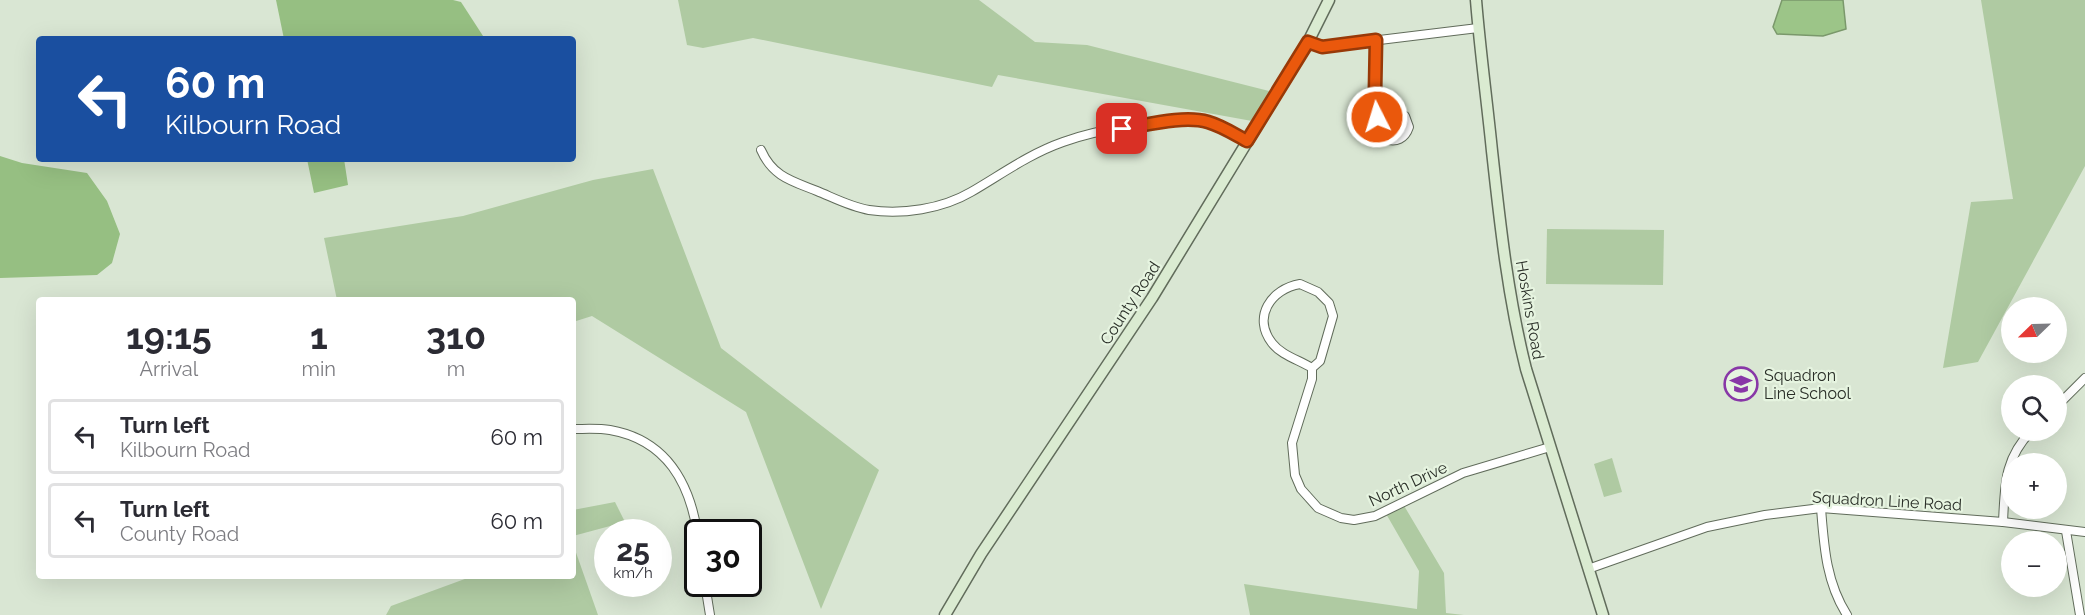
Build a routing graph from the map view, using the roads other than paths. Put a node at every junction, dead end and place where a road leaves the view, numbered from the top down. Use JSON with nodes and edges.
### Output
{"nodes":[{"id":1,"x":1329,"y":0,"type":"edge"},
{"id":2,"x":1476,"y":0,"type":"edge"},
{"id":3,"x":1478,"y":28,"type":"junction"},
{"id":4,"x":1376,"y":40,"type":"junction"},
{"id":5,"x":1308,"y":42,"type":"junction"},
{"id":6,"x":1376,"y":105,"type":"junction"},
{"id":7,"x":1247,"y":141,"type":"junction"},
{"id":8,"x":761,"y":150,"type":"dead end"},
{"id":9,"x":1312,"y":368,"type":"junction"},
{"id":10,"x":2085,"y":378,"type":"edge"},
{"id":11,"x":2067,"y":395,"type":"edge"},
{"id":12,"x":576,"y":429,"type":"edge"},
{"id":13,"x":2022,"y":441,"type":"edge"},
{"id":14,"x":1551,"y":447,"type":"junction"},
{"id":15,"x":1821,"y":508,"type":"junction"},
{"id":16,"x":694,"y":519,"type":"edge"},
{"id":17,"x":2003,"y":522,"type":"junction"},
{"id":18,"x":2066,"y":531,"type":"edge"},
{"id":19,"x":2067,"y":531,"type":"edge"},
{"id":20,"x":2085,"y":532,"type":"edge"},
{"id":21,"x":2067,"y":537,"type":"edge"},
{"id":22,"x":1588,"y":569,"type":"junction"},
{"id":23,"x":707,"y":597,"type":"edge"},
{"id":24,"x":710,"y":615,"type":"edge"},
{"id":25,"x":945,"y":615,"type":"edge"},
{"id":26,"x":1603,"y":615,"type":"edge"},
{"id":27,"x":1847,"y":615,"type":"edge"},
{"id":28,"x":2080,"y":615,"type":"edge"}],
"edges":[{"from":1,"to":5,"type":"street","name":"County Road"},
{"from":2,"to":3,"type":"street","name":"Hoskins Road"},
{"from":3,"to":4,"type":"street"},
{"from":3,"to":14,"type":"street","name":"Hoskins Road"},
{"from":4,"to":5,"type":"street"},
{"from":4,"to":6,"type":"street"},
{"from":5,"to":7,"type":"street","name":"County Road"},
{"from":6,"to":6,"type":"street"},
{"from":7,"to":8,"type":"street"},
{"from":7,"to":25,"type":"street","name":"County Road"},
{"from":9,"to":9,"type":"street","name":"North Drive"},
{"from":9,"to":14,"type":"street","name":"North Drive"},
{"from":10,"to":11,"type":"street"},
{"from":12,"to":16,"type":"street"},
{"from":13,"to":17,"type":"street"},
{"from":14,"to":22,"type":"street","name":"Hoskins Road"},
{"from":15,"to":17,"type":"street","name":"Squadron Line Road"},
{"from":15,"to":22,"type":"street","name":"Squadron Line Road"},
{"from":15,"to":27,"type":"street"},
{"from":17,"to":18,"type":"street","name":"Squadron Line Road"},
{"from":19,"to":20,"type":"street","name":"Squadron Line Road"},
{"from":21,"to":28,"type":"street"},
{"from":22,"to":26,"type":"street","name":"Hoskins Road"},
{"from":23,"to":24,"type":"street"}]}
